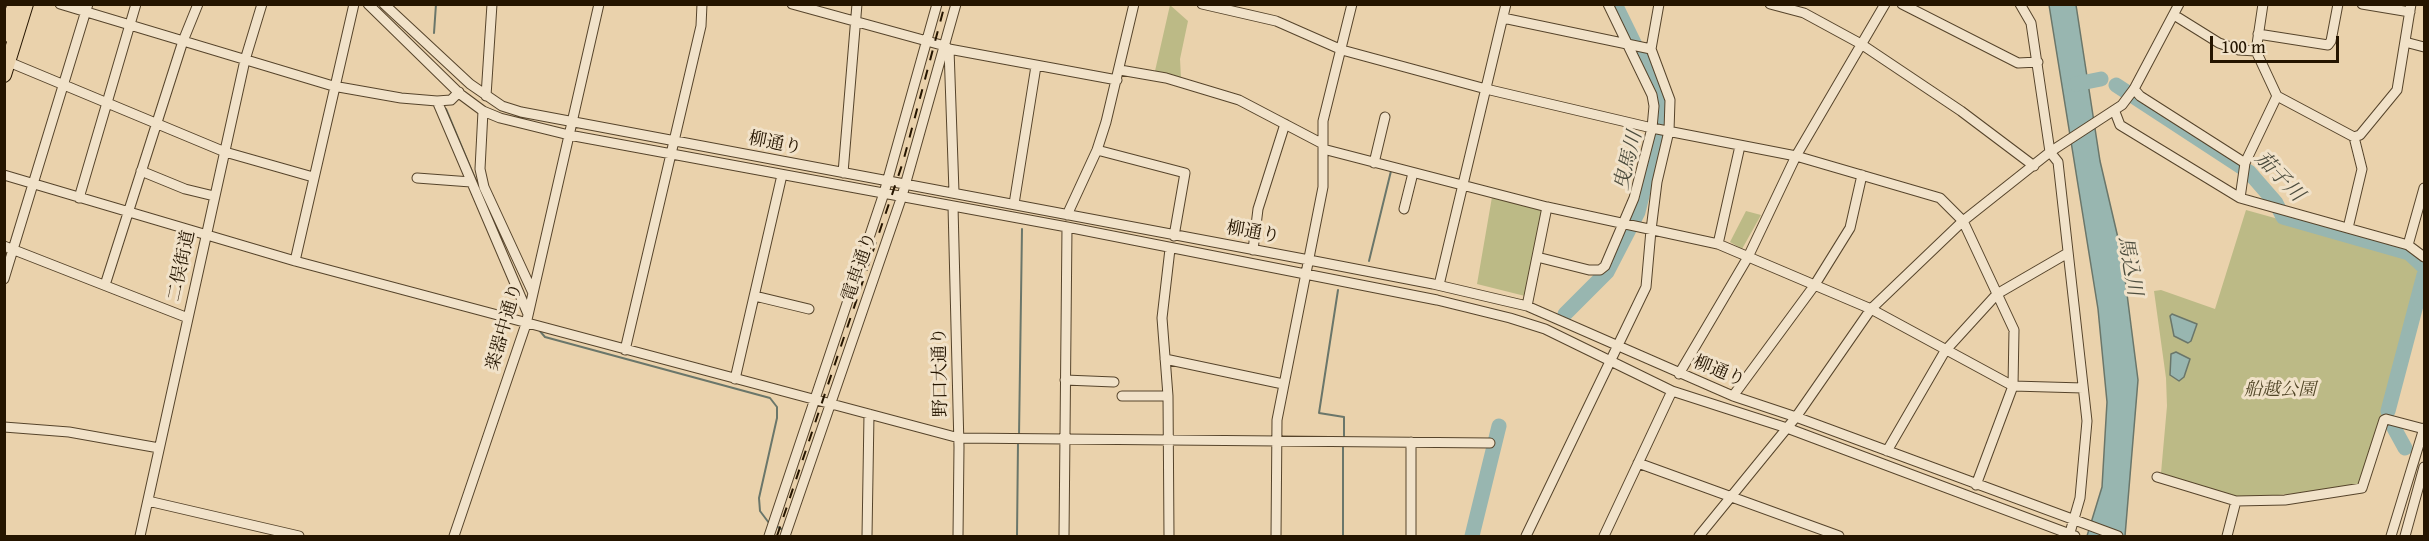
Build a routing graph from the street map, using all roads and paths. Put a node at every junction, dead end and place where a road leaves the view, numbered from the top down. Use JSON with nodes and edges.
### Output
{"nodes":[{"id":1,"x":15,"y":4,"type":"edge"},
{"id":2,"x":27,"y":4,"type":"edge"},
{"id":3,"x":60,"y":4,"type":"edge"},
{"id":4,"x":136,"y":4,"type":"edge"},
{"id":5,"x":198,"y":4,"type":"edge"},
{"id":6,"x":262,"y":4,"type":"edge"},
{"id":7,"x":354,"y":4,"type":"edge"},
{"id":8,"x":368,"y":4,"type":"edge"},
{"id":9,"x":384,"y":4,"type":"edge"},
{"id":10,"x":492,"y":4,"type":"edge"},
{"id":11,"x":599,"y":4,"type":"edge"},
{"id":12,"x":702,"y":4,"type":"edge"},
{"id":13,"x":792,"y":4,"type":"edge"},
{"id":14,"x":857,"y":4,"type":"edge"},
{"id":15,"x":937,"y":4,"type":"edge"},
{"id":16,"x":956,"y":4,"type":"edge"},
{"id":17,"x":1134,"y":4,"type":"edge"},
{"id":18,"x":1202,"y":4,"type":"edge"},
{"id":19,"x":1352,"y":4,"type":"edge"},
{"id":20,"x":1506,"y":4,"type":"edge"},
{"id":21,"x":1608,"y":4,"type":"edge"},
{"id":22,"x":1659,"y":4,"type":"edge"},
{"id":23,"x":1770,"y":4,"type":"edge"},
{"id":24,"x":1885,"y":4,"type":"edge"},
{"id":25,"x":1902,"y":4,"type":"edge"},
{"id":26,"x":2020,"y":4,"type":"edge"},
{"id":27,"x":2179,"y":4,"type":"edge"},
{"id":28,"x":2263,"y":4,"type":"edge"},
{"id":29,"x":2338,"y":4,"type":"edge"},
{"id":30,"x":2362,"y":4,"type":"edge"},
{"id":31,"x":1227,"y":6,"type":"edge"},
{"id":32,"x":86,"y":8,"type":"edge"},
{"id":33,"x":2411,"y":8,"type":"edge"},
{"id":34,"x":2174,"y":15,"type":"junction"},
{"id":35,"x":1503,"y":18,"type":"junction"},
{"id":36,"x":855,"y":20,"type":"junction"},
{"id":37,"x":130,"y":25,"type":"junction"},
{"id":38,"x":2258,"y":34,"type":"junction"},
{"id":39,"x":4,"y":35,"type":"edge"},
{"id":40,"x":183,"y":41,"type":"junction"},
{"id":41,"x":927,"y":41,"type":"junction"},
{"id":42,"x":2405,"y":42,"type":"junction"},
{"id":43,"x":1861,"y":44,"type":"junction"},
{"id":44,"x":1629,"y":45,"type":"junction"},
{"id":45,"x":947,"y":47,"type":"junction"},
{"id":46,"x":2424,"y":47,"type":"edge"},
{"id":47,"x":1648,"y":49,"type":"junction"},
{"id":48,"x":1342,"y":50,"type":"junction"},
{"id":49,"x":2256,"y":51,"type":"junction"},
{"id":50,"x":245,"y":60,"type":"junction"},
{"id":51,"x":2038,"y":62,"type":"junction"},
{"id":52,"x":6,"y":66,"type":"edge"},
{"id":53,"x":1035,"y":66,"type":"junction"},
{"id":54,"x":1119,"y":75,"type":"junction"},
{"id":55,"x":63,"y":84,"type":"junction"},
{"id":56,"x":333,"y":86,"type":"junction"},
{"id":57,"x":1486,"y":89,"type":"junction"},
{"id":58,"x":2134,"y":89,"type":"junction"},
{"id":59,"x":459,"y":92,"type":"junction"},
{"id":60,"x":486,"y":96,"type":"junction"},
{"id":61,"x":2277,"y":96,"type":"junction"},
{"id":62,"x":437,"y":101,"type":"junction"},
{"id":63,"x":107,"y":103,"type":"junction"},
{"id":64,"x":483,"y":111,"type":"junction"},
{"id":65,"x":2113,"y":113,"type":"junction"},
{"id":66,"x":1385,"y":117,"type":"dead end"},
{"id":67,"x":572,"y":122,"type":"junction"},
{"id":68,"x":1285,"y":124,"type":"junction"},
{"id":69,"x":156,"y":125,"type":"junction"},
{"id":70,"x":1653,"y":128,"type":"junction"},
{"id":71,"x":1667,"y":131,"type":"junction"},
{"id":72,"x":569,"y":135,"type":"junction"},
{"id":73,"x":2354,"y":137,"type":"junction"},
{"id":74,"x":673,"y":141,"type":"junction"},
{"id":75,"x":1322,"y":146,"type":"junction"},
{"id":76,"x":1740,"y":146,"type":"junction"},
{"id":77,"x":1097,"y":150,"type":"junction"},
{"id":78,"x":2054,"y":151,"type":"junction"},
{"id":79,"x":225,"y":152,"type":"junction"},
{"id":80,"x":670,"y":154,"type":"junction"},
{"id":81,"x":1796,"y":156,"type":"junction"},
{"id":82,"x":1374,"y":163,"type":"junction"},
{"id":83,"x":2034,"y":166,"type":"junction"},
{"id":84,"x":2245,"y":167,"type":"junction"},
{"id":85,"x":141,"y":171,"type":"junction"},
{"id":86,"x":843,"y":173,"type":"junction"},
{"id":87,"x":1413,"y":173,"type":"junction"},
{"id":88,"x":4,"y":175,"type":"edge"},
{"id":89,"x":782,"y":175,"type":"junction"},
{"id":90,"x":1862,"y":175,"type":"junction"},
{"id":91,"x":313,"y":177,"type":"junction"},
{"id":92,"x":417,"y":178,"type":"dead end"},
{"id":93,"x":471,"y":182,"type":"junction"},
{"id":94,"x":888,"y":182,"type":"junction"},
{"id":95,"x":35,"y":185,"type":"junction"},
{"id":96,"x":905,"y":185,"type":"junction"},
{"id":97,"x":1463,"y":186,"type":"junction"},
{"id":98,"x":2424,"y":188,"type":"edge"},
{"id":99,"x":954,"y":192,"type":"junction"},
{"id":100,"x":884,"y":193,"type":"junction"},
{"id":101,"x":214,"y":196,"type":"junction"},
{"id":102,"x":902,"y":196,"type":"junction"},
{"id":103,"x":80,"y":198,"type":"junction"},
{"id":104,"x":2240,"y":198,"type":"junction"},
{"id":105,"x":1014,"y":204,"type":"junction"},
{"id":106,"x":953,"y":206,"type":"junction"},
{"id":107,"x":1547,"y":207,"type":"junction"},
{"id":108,"x":1404,"y":209,"type":"dead end"},
{"id":109,"x":127,"y":212,"type":"junction"},
{"id":110,"x":1067,"y":215,"type":"junction"},
{"id":111,"x":1963,"y":221,"type":"junction"},
{"id":112,"x":1628,"y":224,"type":"junction"},
{"id":113,"x":1066,"y":227,"type":"junction"},
{"id":114,"x":2348,"y":228,"type":"junction"},
{"id":115,"x":1651,"y":230,"type":"junction"},
{"id":116,"x":205,"y":235,"type":"junction"},
{"id":117,"x":1174,"y":236,"type":"junction"},
{"id":118,"x":1718,"y":244,"type":"junction"},
{"id":119,"x":2408,"y":245,"type":"junction"},
{"id":120,"x":9,"y":247,"type":"edge"},
{"id":121,"x":1170,"y":249,"type":"junction"},
{"id":122,"x":1253,"y":250,"type":"junction"},
{"id":123,"x":2066,"y":254,"type":"junction"},
{"id":124,"x":1537,"y":257,"type":"junction"},
{"id":125,"x":1748,"y":257,"type":"junction"},
{"id":126,"x":2424,"y":258,"type":"edge"},
{"id":127,"x":1309,"y":260,"type":"junction"},
{"id":128,"x":295,"y":261,"type":"junction"},
{"id":129,"x":1306,"y":275,"type":"junction"},
{"id":130,"x":4,"y":279,"type":"edge"},
{"id":131,"x":105,"y":285,"type":"junction"},
{"id":132,"x":1439,"y":285,"type":"junction"},
{"id":133,"x":1814,"y":286,"type":"junction"},
{"id":134,"x":533,"y":293,"type":"junction"},
{"id":135,"x":1997,"y":294,"type":"junction"},
{"id":136,"x":755,"y":296,"type":"junction"},
{"id":137,"x":1527,"y":306,"type":"junction"},
{"id":138,"x":809,"y":309,"type":"dead end"},
{"id":139,"x":1870,"y":309,"type":"junction"},
{"id":140,"x":188,"y":318,"type":"junction"},
{"id":141,"x":532,"y":323,"type":"junction"},
{"id":142,"x":1617,"y":346,"type":"junction"},
{"id":143,"x":624,"y":350,"type":"junction"},
{"id":144,"x":1945,"y":351,"type":"junction"},
{"id":145,"x":1165,"y":360,"type":"junction"},
{"id":146,"x":1610,"y":360,"type":"junction"},
{"id":147,"x":1679,"y":374,"type":"junction"},
{"id":148,"x":735,"y":379,"type":"junction"},
{"id":149,"x":1065,"y":380,"type":"junction"},
{"id":150,"x":1114,"y":382,"type":"dead end"},
{"id":151,"x":1283,"y":384,"type":"junction"},
{"id":152,"x":2013,"y":386,"type":"junction"},
{"id":153,"x":2083,"y":388,"type":"junction"},
{"id":154,"x":1672,"y":391,"type":"junction"},
{"id":155,"x":1122,"y":396,"type":"dead end"},
{"id":156,"x":1168,"y":396,"type":"junction"},
{"id":157,"x":1733,"y":396,"type":"junction"},
{"id":158,"x":814,"y":400,"type":"junction"},
{"id":159,"x":830,"y":404,"type":"junction"},
{"id":160,"x":869,"y":414,"type":"junction"},
{"id":161,"x":1796,"y":417,"type":"junction"},
{"id":162,"x":4,"y":427,"type":"edge"},
{"id":163,"x":1787,"y":428,"type":"junction"},
{"id":164,"x":2424,"y":428,"type":"edge"},
{"id":165,"x":959,"y":438,"type":"junction"},
{"id":166,"x":1065,"y":439,"type":"junction"},
{"id":167,"x":1169,"y":440,"type":"junction"},
{"id":168,"x":1276,"y":441,"type":"junction"},
{"id":169,"x":1412,"y":442,"type":"junction"},
{"id":170,"x":1490,"y":443,"type":"dead end"},
{"id":171,"x":159,"y":448,"type":"junction"},
{"id":172,"x":1887,"y":451,"type":"junction"},
{"id":173,"x":1638,"y":463,"type":"junction"},
{"id":174,"x":2424,"y":467,"type":"edge"},
{"id":175,"x":2157,"y":477,"type":"dead end"},
{"id":176,"x":1976,"y":485,"type":"junction"},
{"id":177,"x":1730,"y":495,"type":"junction"},
{"id":178,"x":148,"y":501,"type":"junction"},
{"id":179,"x":2236,"y":501,"type":"junction"},
{"id":180,"x":2077,"y":522,"type":"junction"},
{"id":181,"x":278,"y":535,"type":"edge"},
{"id":182,"x":2071,"y":536,"type":"edge"},
{"id":183,"x":140,"y":537,"type":"edge"},
{"id":184,"x":299,"y":537,"type":"edge"},
{"id":185,"x":454,"y":537,"type":"edge"},
{"id":186,"x":770,"y":537,"type":"edge"},
{"id":187,"x":786,"y":537,"type":"edge"},
{"id":188,"x":867,"y":537,"type":"edge"},
{"id":189,"x":958,"y":537,"type":"edge"},
{"id":190,"x":1064,"y":537,"type":"edge"},
{"id":191,"x":1169,"y":537,"type":"edge"},
{"id":192,"x":1276,"y":537,"type":"edge"},
{"id":193,"x":1411,"y":537,"type":"edge"},
{"id":194,"x":1526,"y":537,"type":"edge"},
{"id":195,"x":1604,"y":537,"type":"edge"},
{"id":196,"x":1699,"y":537,"type":"edge"},
{"id":197,"x":1839,"y":537,"type":"edge"},
{"id":198,"x":2118,"y":537,"type":"edge"},
{"id":199,"x":2227,"y":537,"type":"edge"},
{"id":200,"x":2391,"y":537,"type":"edge"},
{"id":201,"x":2405,"y":537,"type":"edge"}],
"edges":[{"from":1,"to":39,"type":"highway"},
{"from":2,"to":52,"type":"highway"},
{"from":3,"to":32,"type":"street"},
{"from":4,"to":37,"type":"street"},
{"from":5,"to":40,"type":"street"},
{"from":6,"to":50,"type":"street","name":"二俣街道"},
{"from":7,"to":56,"type":"street"},
{"from":8,"to":59,"type":"street","name":"柳通り"},
{"from":9,"to":60,"type":"street","name":"柳通り"},
{"from":10,"to":60,"type":"street"},
{"from":11,"to":67,"type":"street","name":"楽器中通り"},
{"from":12,"to":74,"type":"street"},
{"from":13,"to":36,"type":"street"},
{"from":14,"to":36,"type":"street"},
{"from":15,"to":41,"type":"street","name":"電車通り"},
{"from":16,"to":45,"type":"street","name":"電車通り"},
{"from":17,"to":54,"type":"street"},
{"from":18,"to":31,"type":"street"},
{"from":19,"to":48,"type":"street"},
{"from":20,"to":35,"type":"street"},
{"from":21,"to":44,"type":"street"},
{"from":22,"to":47,"type":"street"},
{"from":23,"to":43,"type":"street"},
{"from":24,"to":43,"type":"street"},
{"from":25,"to":51,"type":"street"},
{"from":26,"to":51,"type":"street"},
{"from":27,"to":34,"type":"street"},
{"from":28,"to":38,"type":"street"},
{"from":29,"to":38,"type":"street"},
{"from":30,"to":33,"type":"street"},
{"from":31,"to":48,"type":"street"},
{"from":32,"to":37,"type":"street"},
{"from":32,"to":55,"type":"street"},
{"from":33,"to":42,"type":"street"},
{"from":34,"to":49,"type":"street"},
{"from":34,"to":58,"type":"street"},
{"from":35,"to":44,"type":"street"},
{"from":35,"to":57,"type":"street"},
{"from":36,"to":41,"type":"street"},
{"from":36,"to":86,"type":"street"},
{"from":37,"to":40,"type":"street"},
{"from":37,"to":63,"type":"street"},
{"from":38,"to":49,"type":"street"},
{"from":40,"to":50,"type":"street"},
{"from":40,"to":69,"type":"street"},
{"from":41,"to":45,"type":"street"},
{"from":41,"to":94,"type":"street","name":"電車通り"},
{"from":42,"to":46,"type":"street"},
{"from":42,"to":73,"type":"street"},
{"from":43,"to":81,"type":"street"},
{"from":43,"to":83,"type":"street"},
{"from":44,"to":47,"type":"street"},
{"from":44,"to":70,"type":"street"},
{"from":45,"to":53,"type":"street"},
{"from":45,"to":96,"type":"street","name":"電車通り"},
{"from":45,"to":99,"type":"street"},
{"from":47,"to":71,"type":"street"},
{"from":48,"to":57,"type":"street"},
{"from":48,"to":75,"type":"street"},
{"from":49,"to":61,"type":"street"},
{"from":50,"to":56,"type":"street"},
{"from":50,"to":79,"type":"street","name":"二俣街道"},
{"from":51,"to":78,"type":"street"},
{"from":52,"to":55,"type":"street"},
{"from":53,"to":54,"type":"street"},
{"from":53,"to":105,"type":"street"},
{"from":54,"to":68,"type":"street"},
{"from":54,"to":77,"type":"street"},
{"from":55,"to":63,"type":"street"},
{"from":55,"to":95,"type":"street"},
{"from":56,"to":62,"type":"street"},
{"from":56,"to":91,"type":"street"},
{"from":57,"to":70,"type":"street"},
{"from":57,"to":97,"type":"street"},
{"from":58,"to":65,"type":"street"},
{"from":58,"to":84,"type":"street"},
{"from":59,"to":62,"type":"street"},
{"from":59,"to":64,"type":"street","name":"柳通り"},
{"from":60,"to":67,"type":"street","name":"柳通り"},
{"from":61,"to":73,"type":"street"},
{"from":61,"to":84,"type":"street"},
{"from":62,"to":93,"type":"street"},
{"from":63,"to":69,"type":"street"},
{"from":63,"to":103,"type":"street"},
{"from":64,"to":72,"type":"street","name":"柳通り"},
{"from":64,"to":134,"type":"street"},
{"from":65,"to":78,"type":"street"},
{"from":65,"to":104,"type":"street"},
{"from":66,"to":82,"type":"street"},
{"from":67,"to":72,"type":"street","name":"楽器中通り"},
{"from":67,"to":74,"type":"street","name":"柳通り"},
{"from":68,"to":75,"type":"street"},
{"from":68,"to":122,"type":"street"},
{"from":69,"to":79,"type":"street"},
{"from":69,"to":85,"type":"street"},
{"from":70,"to":71,"type":"street"},
{"from":70,"to":112,"type":"street"},
{"from":71,"to":76,"type":"street"},
{"from":71,"to":115,"type":"street"},
{"from":72,"to":80,"type":"street","name":"柳通り"},
{"from":72,"to":134,"type":"street","name":"楽器中通り"},
{"from":73,"to":114,"type":"street"},
{"from":74,"to":80,"type":"street"},
{"from":74,"to":86,"type":"street","name":"柳通り"},
{"from":75,"to":82,"type":"street"},
{"from":75,"to":127,"type":"street"},
{"from":76,"to":81,"type":"street"},
{"from":76,"to":118,"type":"street"},
{"from":77,"to":110,"type":"street"},
{"from":77,"to":117,"type":"street"},
{"from":78,"to":83,"type":"street"},
{"from":78,"to":123,"type":"street"},
{"from":79,"to":91,"type":"street"},
{"from":79,"to":101,"type":"street","name":"二俣街道"},
{"from":80,"to":89,"type":"street","name":"柳通り"},
{"from":80,"to":143,"type":"street"},
{"from":81,"to":90,"type":"street"},
{"from":81,"to":125,"type":"street"},
{"from":82,"to":87,"type":"street"},
{"from":83,"to":111,"type":"street"},
{"from":84,"to":104,"type":"street"},
{"from":85,"to":101,"type":"street"},
{"from":85,"to":109,"type":"street"},
{"from":86,"to":94,"type":"street","name":"柳通り"},
{"from":87,"to":97,"type":"street"},
{"from":87,"to":108,"type":"street"},
{"from":88,"to":95,"type":"street"},
{"from":89,"to":100,"type":"street","name":"柳通り"},
{"from":89,"to":136,"type":"street"},
{"from":90,"to":111,"type":"street"},
{"from":90,"to":133,"type":"street"},
{"from":91,"to":128,"type":"street"},
{"from":92,"to":93,"type":"street"},
{"from":93,"to":141,"type":"street"},
{"from":94,"to":96,"type":"street","name":"柳通り"},
{"from":94,"to":100,"type":"street","name":"電車通り"},
{"from":95,"to":103,"type":"street"},
{"from":95,"to":120,"type":"street"},
{"from":96,"to":99,"type":"street","name":"柳通り"},
{"from":96,"to":102,"type":"street","name":"電車通り"},
{"from":97,"to":107,"type":"street"},
{"from":97,"to":132,"type":"street"},
{"from":98,"to":119,"type":"street"},
{"from":99,"to":105,"type":"street","name":"柳通り"},
{"from":100,"to":102,"type":"street","name":"柳通り"},
{"from":100,"to":158,"type":"street","name":"電車通り"},
{"from":101,"to":116,"type":"street","name":"二俣街道"},
{"from":102,"to":106,"type":"street","name":"柳通り"},
{"from":102,"to":159,"type":"street","name":"電車通り"},
{"from":103,"to":109,"type":"street"},
{"from":104,"to":114,"type":"street"},
{"from":105,"to":110,"type":"street","name":"柳通り"},
{"from":106,"to":113,"type":"street","name":"柳通り"},
{"from":106,"to":165,"type":"street","name":"野口大通り"},
{"from":107,"to":112,"type":"street"},
{"from":107,"to":124,"type":"street"},
{"from":109,"to":116,"type":"street"},
{"from":109,"to":131,"type":"street"},
{"from":110,"to":117,"type":"street","name":"柳通り"},
{"from":111,"to":135,"type":"street"},
{"from":111,"to":139,"type":"street"},
{"from":112,"to":115,"type":"street"},
{"from":112,"to":124,"type":"street"},
{"from":113,"to":121,"type":"street","name":"柳通り"},
{"from":113,"to":149,"type":"street"},
{"from":114,"to":119,"type":"street"},
{"from":115,"to":118,"type":"street"},
{"from":115,"to":142,"type":"street"},
{"from":116,"to":128,"type":"street"},
{"from":116,"to":140,"type":"street","name":"二俣街道"},
{"from":117,"to":122,"type":"street","name":"柳通り"},
{"from":118,"to":125,"type":"street"},
{"from":119,"to":126,"type":"street"},
{"from":120,"to":130,"type":"street"},
{"from":120,"to":131,"type":"street"},
{"from":121,"to":129,"type":"street","name":"柳通り"},
{"from":121,"to":145,"type":"street"},
{"from":122,"to":127,"type":"street","name":"柳通り"},
{"from":123,"to":135,"type":"street"},
{"from":123,"to":153,"type":"street"},
{"from":124,"to":137,"type":"street"},
{"from":125,"to":133,"type":"street"},
{"from":125,"to":147,"type":"street"},
{"from":127,"to":129,"type":"street"},
{"from":127,"to":132,"type":"street","name":"柳通り"},
{"from":128,"to":141,"type":"street"},
{"from":129,"to":146,"type":"street","name":"柳通り"},
{"from":129,"to":151,"type":"street"},
{"from":131,"to":140,"type":"street"},
{"from":132,"to":137,"type":"street","name":"柳通り"},
{"from":133,"to":139,"type":"street"},
{"from":133,"to":157,"type":"street"},
{"from":134,"to":141,"type":"street","name":"楽器中通り"},
{"from":135,"to":144,"type":"street"},
{"from":135,"to":152,"type":"street"},
{"from":136,"to":138,"type":"street"},
{"from":136,"to":148,"type":"street"},
{"from":137,"to":142,"type":"street","name":"柳通り"},
{"from":139,"to":144,"type":"street"},
{"from":139,"to":161,"type":"street"},
{"from":140,"to":171,"type":"street","name":"二俣街道"},
{"from":141,"to":143,"type":"street"},
{"from":141,"to":185,"type":"street","name":"楽器中通り"},
{"from":142,"to":146,"type":"street"},
{"from":142,"to":147,"type":"street","name":"柳通り"},
{"from":143,"to":148,"type":"street"},
{"from":144,"to":152,"type":"street"},
{"from":144,"to":172,"type":"street"},
{"from":145,"to":151,"type":"street"},
{"from":145,"to":156,"type":"street"},
{"from":146,"to":154,"type":"street","name":"柳通り"},
{"from":146,"to":194,"type":"street"},
{"from":147,"to":157,"type":"street","name":"柳通り"},
{"from":148,"to":158,"type":"street"},
{"from":149,"to":150,"type":"street"},
{"from":149,"to":166,"type":"street"},
{"from":151,"to":168,"type":"street"},
{"from":152,"to":153,"type":"street"},
{"from":152,"to":176,"type":"street"},
{"from":153,"to":180,"type":"street"},
{"from":154,"to":163,"type":"street","name":"柳通り"},
{"from":154,"to":173,"type":"street"},
{"from":155,"to":156,"type":"street"},
{"from":156,"to":167,"type":"street"},
{"from":157,"to":161,"type":"street","name":"柳通り"},
{"from":158,"to":159,"type":"street"},
{"from":158,"to":186,"type":"street","name":"電車通り"},
{"from":159,"to":160,"type":"street"},
{"from":159,"to":187,"type":"street","name":"電車通り"},
{"from":160,"to":165,"type":"street"},
{"from":160,"to":188,"type":"street"},
{"from":161,"to":163,"type":"street"},
{"from":161,"to":172,"type":"street","name":"柳通り"},
{"from":162,"to":171,"type":"street"},
{"from":163,"to":177,"type":"street"},
{"from":163,"to":182,"type":"street","name":"柳通り"},
{"from":164,"to":179,"type":"street"},
{"from":164,"to":200,"type":"street"},
{"from":165,"to":166,"type":"street"},
{"from":165,"to":189,"type":"street","name":"野口大通り"},
{"from":166,"to":167,"type":"street"},
{"from":166,"to":190,"type":"street"},
{"from":167,"to":168,"type":"street"},
{"from":167,"to":191,"type":"street"},
{"from":168,"to":169,"type":"street"},
{"from":168,"to":192,"type":"street"},
{"from":169,"to":170,"type":"street"},
{"from":169,"to":193,"type":"street"},
{"from":171,"to":178,"type":"street","name":"二俣街道"},
{"from":172,"to":176,"type":"street","name":"柳通り"},
{"from":173,"to":177,"type":"street"},
{"from":173,"to":195,"type":"street"},
{"from":174,"to":201,"type":"street"},
{"from":175,"to":179,"type":"street"},
{"from":176,"to":180,"type":"street","name":"柳通り"},
{"from":177,"to":196,"type":"street"},
{"from":177,"to":197,"type":"street"},
{"from":178,"to":181,"type":"street"},
{"from":178,"to":183,"type":"street","name":"二俣街道"},
{"from":179,"to":199,"type":"street"},
{"from":180,"to":182,"type":"street"},
{"from":180,"to":198,"type":"street","name":"柳通り"},
{"from":181,"to":184,"type":"street"}]}
